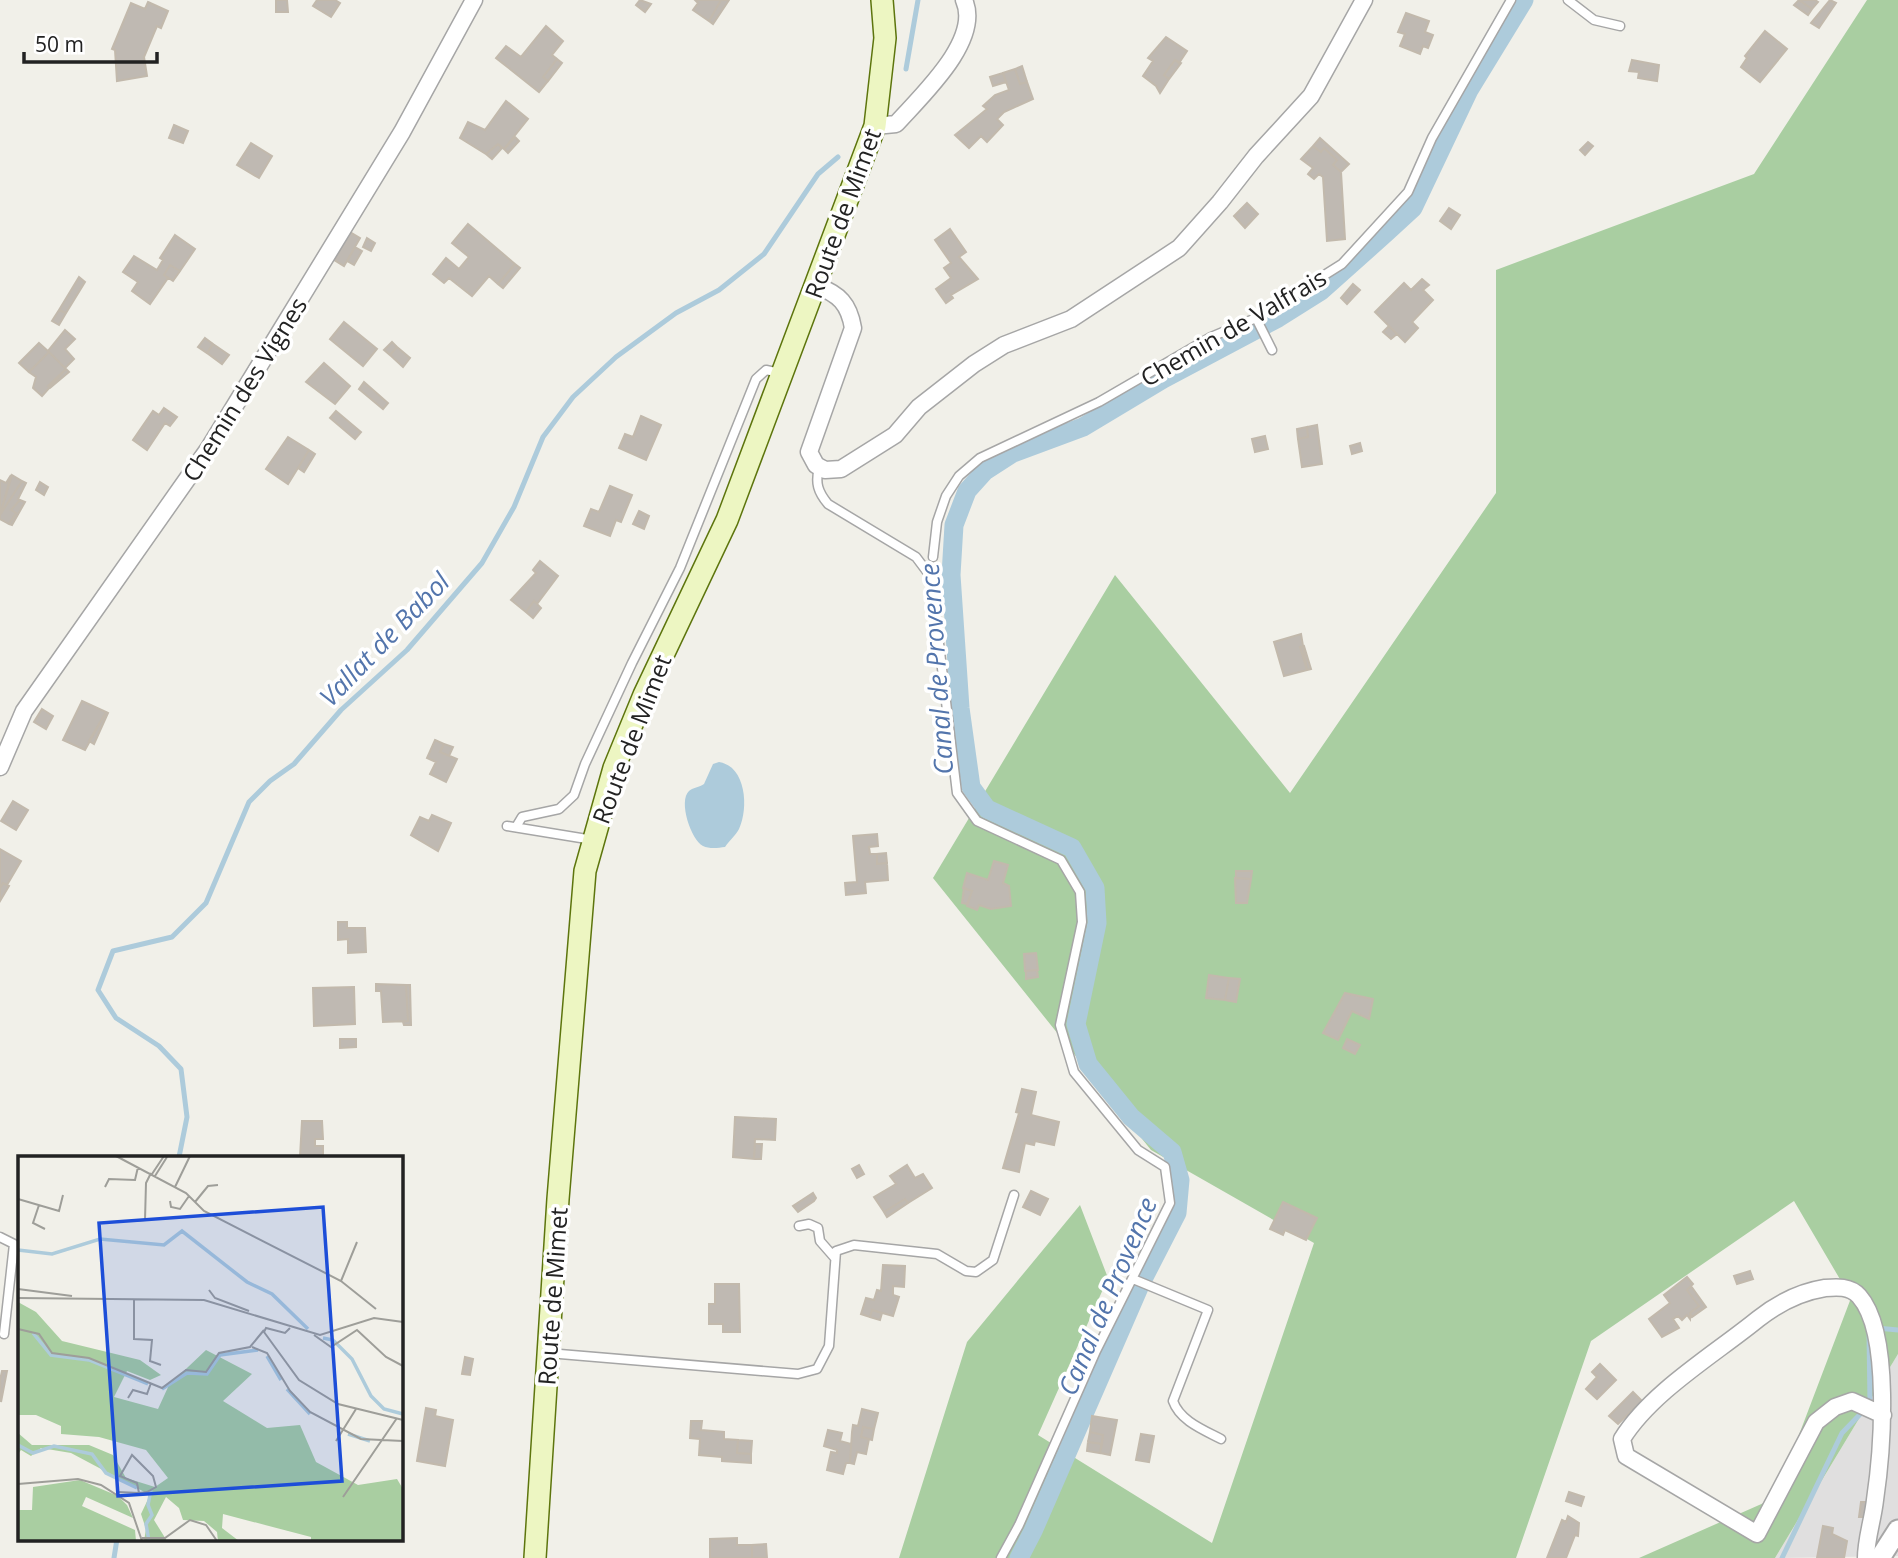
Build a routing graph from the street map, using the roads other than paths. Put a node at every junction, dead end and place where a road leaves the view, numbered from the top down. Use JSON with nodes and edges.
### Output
{"nodes":[{"id":1,"x":474,"y":0,"type":"edge"},
{"id":2,"x":882,"y":0,"type":"edge"},
{"id":3,"x":964,"y":0,"type":"edge"},
{"id":4,"x":1364,"y":0,"type":"edge"},
{"id":5,"x":1511,"y":0,"type":"edge"},
{"id":6,"x":1568,"y":0,"type":"edge"},
{"id":7,"x":1620,"y":26,"type":"dead end"},
{"id":8,"x":875,"y":126,"type":"junction"},
{"id":9,"x":817,"y":286,"type":"junction"},
{"id":10,"x":1256,"y":320,"type":"junction"},
{"id":11,"x":1272,"y":350,"type":"dead end"},
{"id":12,"x":783,"y":374,"type":"junction"},
{"id":13,"x":819,"y":468,"type":"junction"},
{"id":14,"x":933,"y":557,"type":"dead end"},
{"id":15,"x":0,"y":767,"type":"edge"},
{"id":16,"x":593,"y":840,"type":"junction"},
{"id":17,"x":1014,"y":1195,"type":"dead end"},
{"id":18,"x":799,"y":1226,"type":"dead end"},
{"id":19,"x":0,"y":1237,"type":"edge"},
{"id":20,"x":834,"y":1257,"type":"junction"},
{"id":21,"x":1133,"y":1279,"type":"junction"},
{"id":22,"x":4,"y":1334,"type":"dead end"},
{"id":23,"x":548,"y":1353,"type":"junction"},
{"id":24,"x":1881,"y":1414,"type":"junction"},
{"id":25,"x":1221,"y":1439,"type":"dead end"},
{"id":26,"x":1898,"y":1530,"type":"edge"},
{"id":27,"x":536,"y":1558,"type":"edge"},
{"id":28,"x":1001,"y":1558,"type":"edge"},
{"id":29,"x":1866,"y":1558,"type":"edge"},
{"id":30,"x":1880,"y":1558,"type":"edge"}],
"edges":[{"from":1,"to":15,"type":"street","name":"Chemin des Vignes"},
{"from":2,"to":8,"type":"main road","name":"Route de Mimet"},
{"from":3,"to":8,"type":"street"},
{"from":4,"to":13,"type":"street"},
{"from":5,"to":10,"type":"lane","name":"Chemin de Valfrais"},
{"from":6,"to":7,"type":"lane"},
{"from":8,"to":9,"type":"main road","name":"Route de Mimet"},
{"from":9,"to":12,"type":"main road","name":"Route de Mimet"},
{"from":9,"to":13,"type":"street"},
{"from":10,"to":11,"type":"lane"},
{"from":10,"to":14,"type":"lane","name":"Chemin de Valfrais"},
{"from":12,"to":16,"type":"main road","name":"Route de Mimet"},
{"from":12,"to":16,"type":"lane"},
{"from":13,"to":21,"type":"lane"},
{"from":16,"to":23,"type":"main road","name":"Route de Mimet"},
{"from":17,"to":20,"type":"lane"},
{"from":18,"to":20,"type":"lane"},
{"from":19,"to":22,"type":"lane"},
{"from":20,"to":23,"type":"lane"},
{"from":21,"to":25,"type":"lane"},
{"from":21,"to":28,"type":"lane"},
{"from":23,"to":27,"type":"main road","name":"Route de Mimet"},
{"from":24,"to":24,"type":"street"},
{"from":24,"to":29,"type":"street"},
{"from":26,"to":30,"type":"street"}]}
